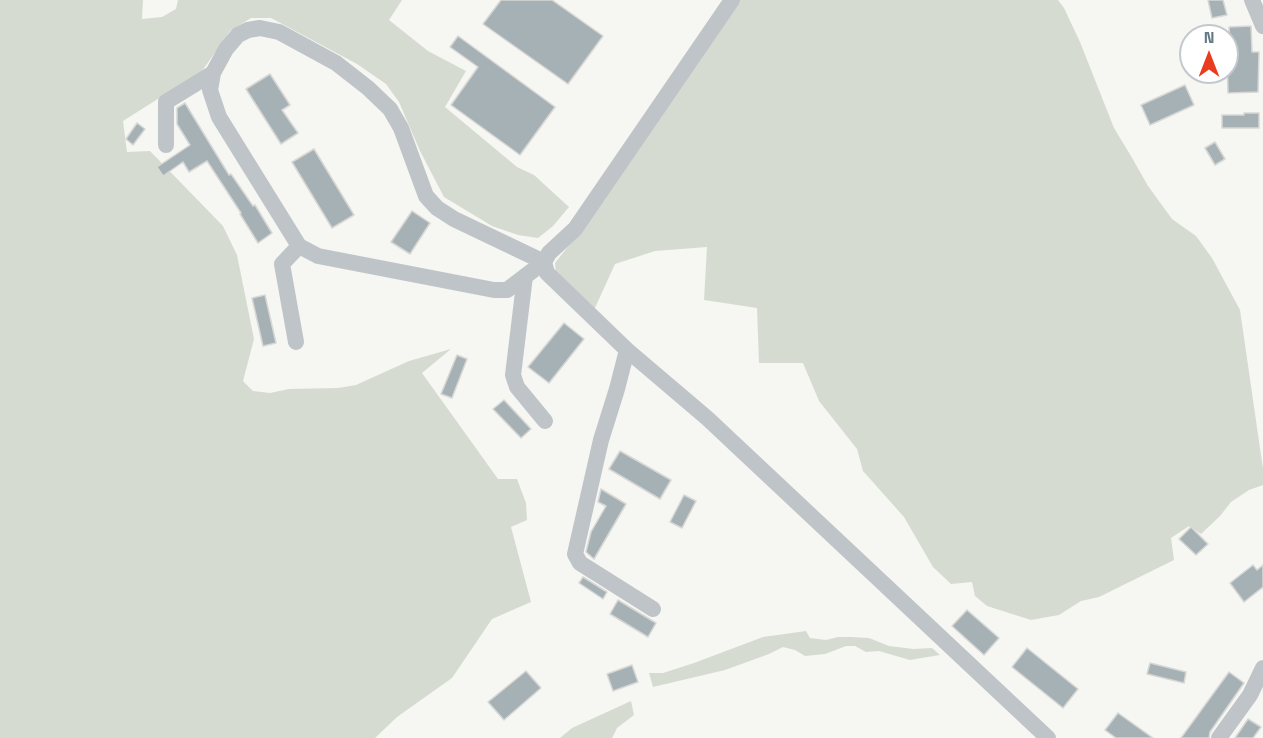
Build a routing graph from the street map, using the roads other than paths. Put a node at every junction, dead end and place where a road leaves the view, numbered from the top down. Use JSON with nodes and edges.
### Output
{"nodes":[{"id":1,"x":732,"y":0,"type":"edge"},
{"id":2,"x":1252,"y":0,"type":"edge"},
{"id":3,"x":1263,"y":26,"type":"edge"},
{"id":4,"x":213,"y":73,"type":"junction"},
{"id":5,"x":166,"y":145,"type":"dead end"},
{"id":6,"x":299,"y":246,"type":"junction"},
{"id":7,"x":544,"y":262,"type":"junction"},
{"id":8,"x":525,"y":276,"type":"junction"},
{"id":9,"x":296,"y":342,"type":"dead end"},
{"id":10,"x":627,"y":350,"type":"junction"},
{"id":11,"x":545,"y":421,"type":"dead end"},
{"id":12,"x":653,"y":609,"type":"dead end"},
{"id":13,"x":1263,"y":668,"type":"edge"},
{"id":14,"x":1048,"y":738,"type":"edge"},
{"id":15,"x":1219,"y":738,"type":"edge"}],
"edges":[{"from":1,"to":7,"type":"street"},
{"from":2,"to":3,"type":"street"},
{"from":4,"to":5,"type":"street"},
{"from":4,"to":6,"type":"street"},
{"from":4,"to":7,"type":"street"},
{"from":6,"to":8,"type":"street"},
{"from":6,"to":9,"type":"street"},
{"from":7,"to":8,"type":"street"},
{"from":7,"to":10,"type":"street"},
{"from":8,"to":11,"type":"street"},
{"from":10,"to":12,"type":"street"},
{"from":10,"to":14,"type":"street"},
{"from":13,"to":15,"type":"street"}]}
